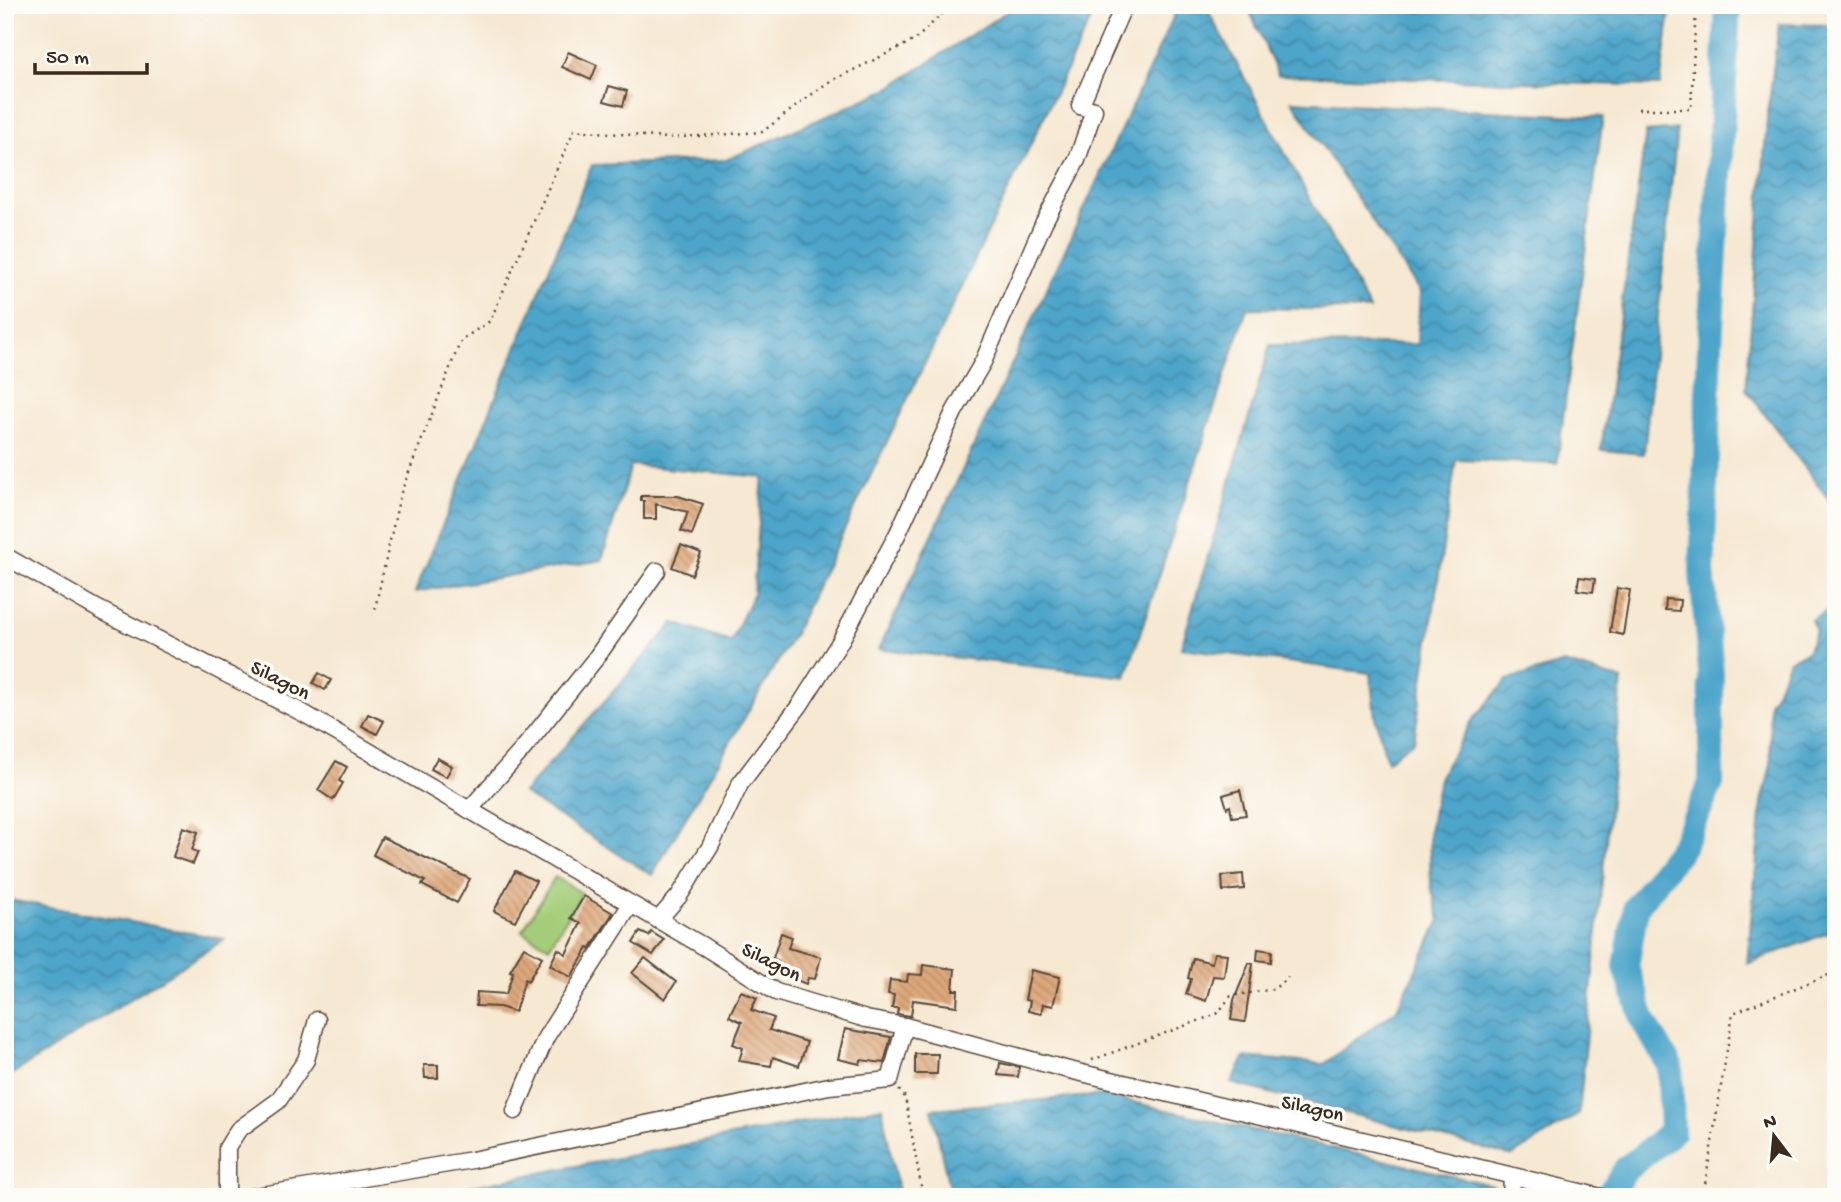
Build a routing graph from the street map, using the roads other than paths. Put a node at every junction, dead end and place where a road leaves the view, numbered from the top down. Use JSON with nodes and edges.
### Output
{"nodes":[{"id":1,"x":1124,"y":5,"type":"edge"},
{"id":2,"x":5,"y":556,"type":"edge"},
{"id":3,"x":657,"y":570,"type":"dead end"},
{"id":4,"x":469,"y":810,"type":"junction"},
{"id":5,"x":631,"y":904,"type":"junction"},
{"id":6,"x":659,"y":920,"type":"junction"},
{"id":7,"x":317,"y":1020,"type":"dead end"},
{"id":8,"x":905,"y":1026,"type":"junction"},
{"id":9,"x":515,"y":1111,"type":"dead end"},
{"id":10,"x":1512,"y":1176,"type":"junction"},
{"id":11,"x":228,"y":1197,"type":"edge"},
{"id":12,"x":250,"y":1197,"type":"edge"},
{"id":13,"x":1511,"y":1197,"type":"edge"},
{"id":14,"x":1601,"y":1197,"type":"edge"}],
"edges":[{"from":1,"to":6,"type":"street"},
{"from":2,"to":4,"type":"street","name":"Silagon"},
{"from":3,"to":4,"type":"street"},
{"from":4,"to":5,"type":"street","name":"Silagon"},
{"from":5,"to":6,"type":"street","name":"Silagon"},
{"from":5,"to":9,"type":"street"},
{"from":6,"to":8,"type":"street","name":"Silagon"},
{"from":7,"to":11,"type":"street"},
{"from":8,"to":10,"type":"street","name":"Silagon"},
{"from":8,"to":12,"type":"street"},
{"from":10,"to":13,"type":"street"},
{"from":10,"to":14,"type":"street","name":"Silagon"}]}
